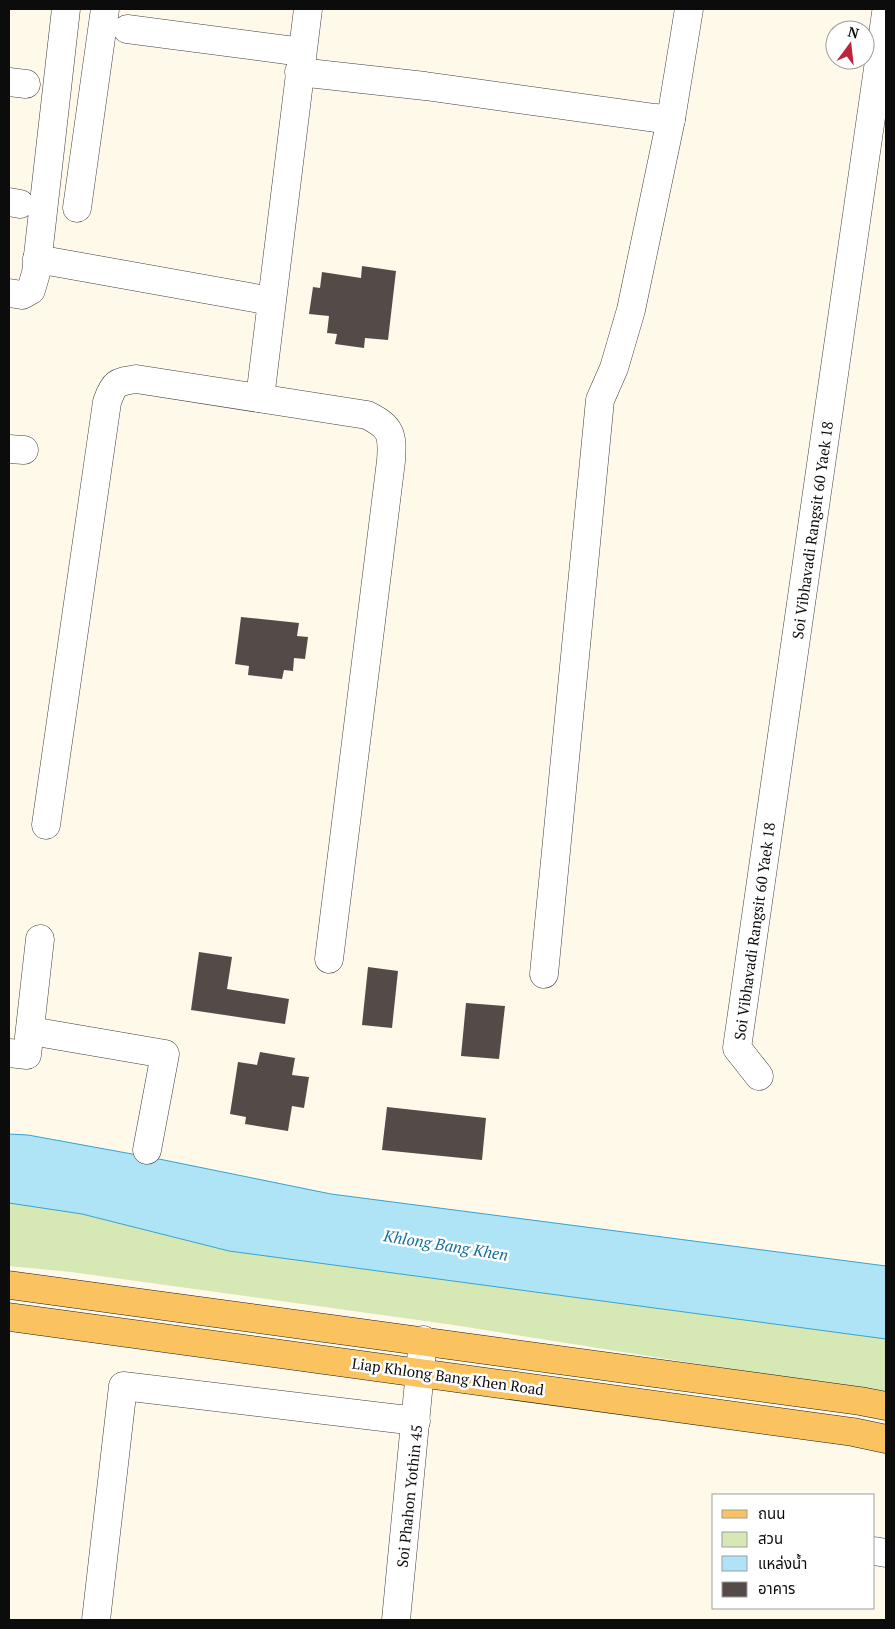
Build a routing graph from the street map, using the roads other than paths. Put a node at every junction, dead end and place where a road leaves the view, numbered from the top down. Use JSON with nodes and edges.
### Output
{"nodes":[{"id":1,"x":66,"y":9,"type":"edge"},
{"id":2,"x":105,"y":9,"type":"edge"},
{"id":3,"x":308,"y":9,"type":"edge"},
{"id":4,"x":689,"y":9,"type":"edge"},
{"id":5,"x":886,"y":13,"type":"edge"},
{"id":6,"x":127,"y":29,"type":"dead end"},
{"id":7,"x":301,"y":62,"type":"junction"},
{"id":8,"x":671,"y":119,"type":"junction"},
{"id":9,"x":77,"y":208,"type":"dead end"},
{"id":10,"x":37,"y":259,"type":"junction"},
{"id":11,"x":9,"y":294,"type":"edge"},
{"id":12,"x":271,"y":300,"type":"junction"},
{"id":13,"x":260,"y":398,"type":"junction"},
{"id":14,"x":46,"y":824,"type":"dead end"},
{"id":15,"x":40,"y":939,"type":"dead end"},
{"id":16,"x":329,"y":959,"type":"dead end"},
{"id":17,"x":544,"y":974,"type":"dead end"},
{"id":18,"x":30,"y":1031,"type":"junction"},
{"id":19,"x":9,"y":1053,"type":"edge"},
{"id":20,"x":759,"y":1076,"type":"dead end"},
{"id":21,"x":147,"y":1150,"type":"dead end"},
{"id":22,"x":9,"y":1286,"type":"edge"},
{"id":23,"x":9,"y":1317,"type":"edge"},
{"id":24,"x":423,"y":1340,"type":"junction"},
{"id":25,"x":420,"y":1372,"type":"junction"},
{"id":26,"x":886,"y":1406,"type":"edge"},
{"id":27,"x":416,"y":1421,"type":"junction"},
{"id":28,"x":886,"y":1438,"type":"edge"},
{"id":29,"x":96,"y":1620,"type":"edge"},
{"id":30,"x":396,"y":1620,"type":"edge"}],
"edges":[{"from":1,"to":10,"type":"street"},
{"from":2,"to":9,"type":"street"},
{"from":3,"to":7,"type":"street"},
{"from":4,"to":8,"type":"street"},
{"from":5,"to":20,"type":"street","name":"Soi Vibhavadi Rangsit 60 Yaek 18"},
{"from":6,"to":7,"type":"street"},
{"from":7,"to":8,"type":"street"},
{"from":7,"to":12,"type":"street"},
{"from":8,"to":17,"type":"street"},
{"from":10,"to":11,"type":"street"},
{"from":10,"to":12,"type":"street"},
{"from":12,"to":13,"type":"street"},
{"from":13,"to":14,"type":"street"},
{"from":13,"to":16,"type":"street"},
{"from":15,"to":18,"type":"street"},
{"from":18,"to":19,"type":"street"},
{"from":18,"to":21,"type":"street"},
{"from":22,"to":24,"type":"main road","name":"Liap Khlong Bang Khen Road"},
{"from":23,"to":25,"type":"main road","name":"Liap Khlong Bang Khen Road"},
{"from":24,"to":25,"type":"street","name":"Soi Phahon Yothin 45"},
{"from":24,"to":26,"type":"main road","name":"Liap Khlong Bang Khen Road"},
{"from":25,"to":27,"type":"street","name":"Soi Phahon Yothin 45"},
{"from":25,"to":28,"type":"main road","name":"Liap Khlong Bang Khen Road"},
{"from":27,"to":29,"type":"street"},
{"from":27,"to":30,"type":"street","name":"Soi Phahon Yothin 45"}]}
